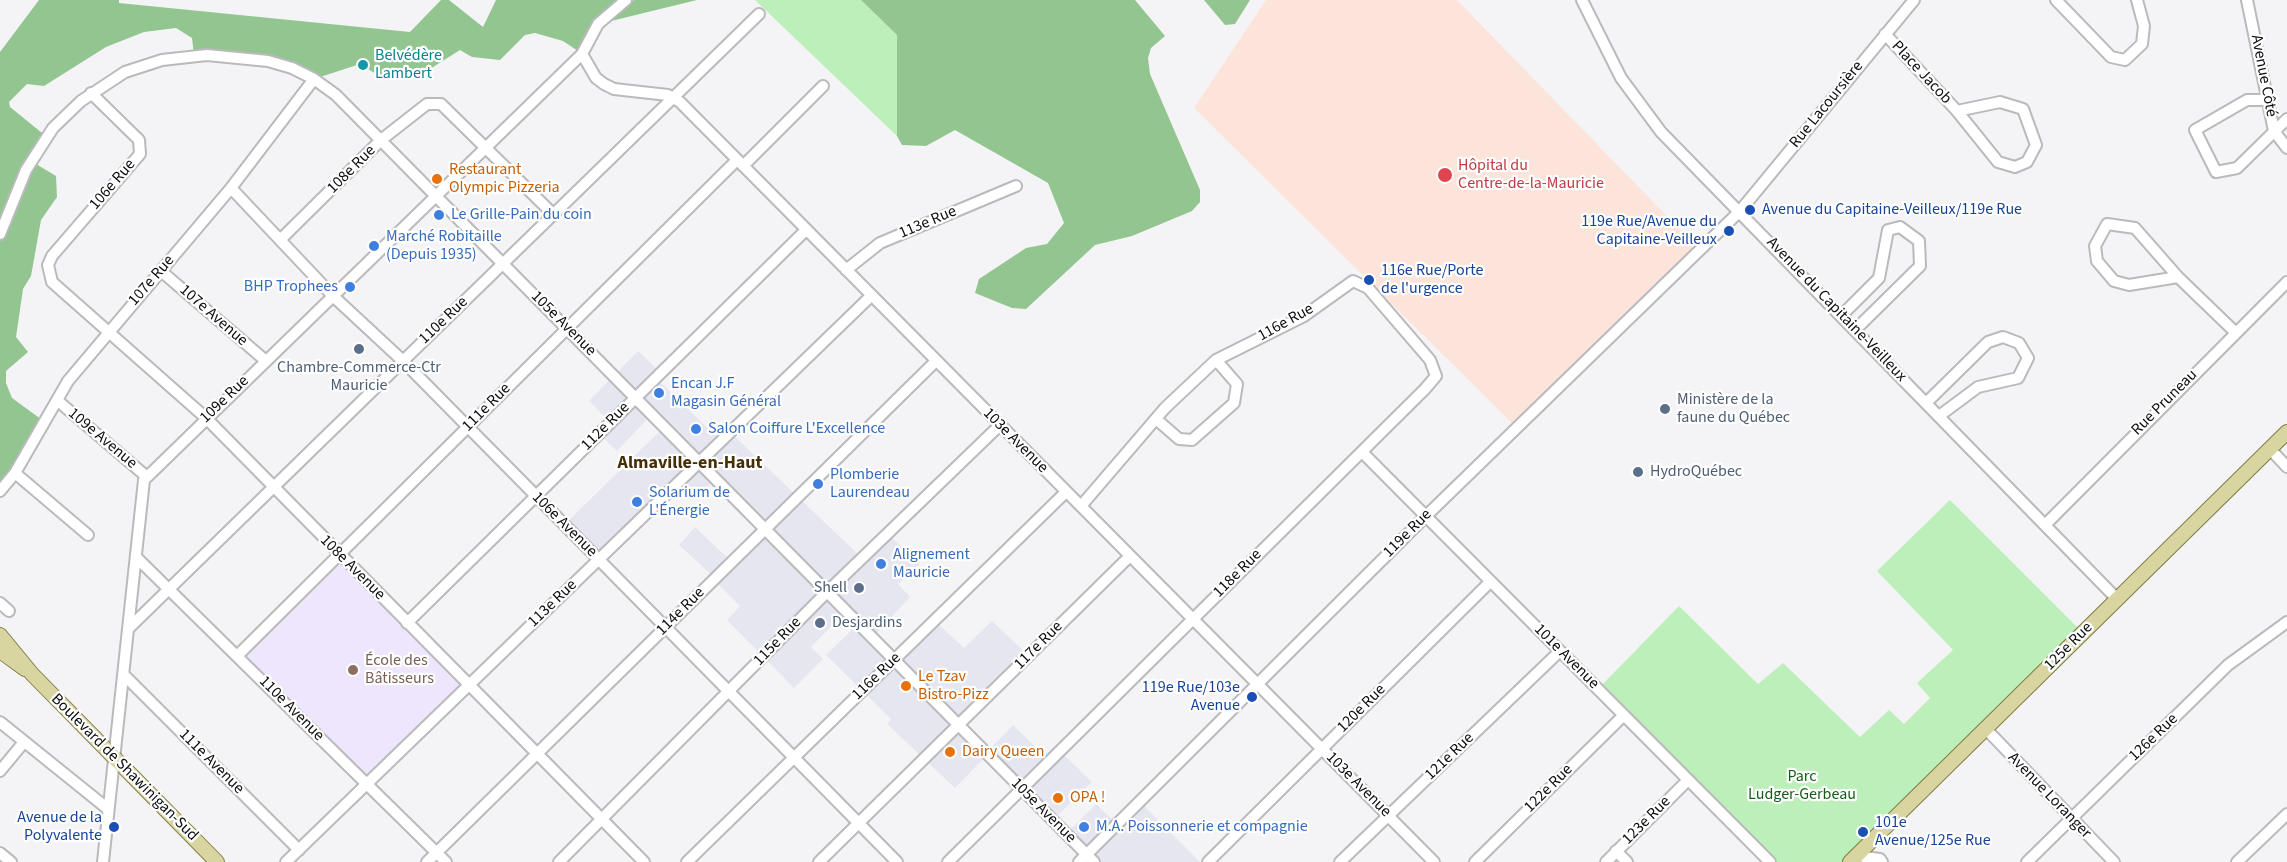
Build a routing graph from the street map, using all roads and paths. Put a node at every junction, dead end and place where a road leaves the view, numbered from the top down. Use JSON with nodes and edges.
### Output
{"nodes":[{"id":1,"x":626,"y":0,"type":"edge"},
{"id":2,"x":1582,"y":0,"type":"edge"},
{"id":3,"x":1914,"y":0,"type":"edge"},
{"id":4,"x":2056,"y":0,"type":"edge"},
{"id":5,"x":2137,"y":0,"type":"edge"},
{"id":6,"x":2247,"y":0,"type":"edge"},
{"id":7,"x":759,"y":14,"type":"dead end"},
{"id":8,"x":1885,"y":34,"type":"junction"},
{"id":9,"x":582,"y":54,"type":"junction"},
{"id":10,"x":314,"y":79,"type":"junction"},
{"id":11,"x":823,"y":86,"type":"dead end"},
{"id":12,"x":91,"y":93,"type":"junction"},
{"id":13,"x":674,"y":97,"type":"junction"},
{"id":14,"x":2268,"y":100,"type":"junction"},
{"id":15,"x":1957,"y":111,"type":"junction"},
{"id":16,"x":2287,"y":119,"type":"edge"},
{"id":17,"x":2274,"y":131,"type":"junction"},
{"id":18,"x":381,"y":141,"type":"junction"},
{"id":19,"x":486,"y":147,"type":"junction"},
{"id":20,"x":2287,"y":148,"type":"edge"},
{"id":21,"x":740,"y":163,"type":"junction"},
{"id":22,"x":1016,"y":186,"type":"dead end"},
{"id":23,"x":231,"y":188,"type":"junction"},
{"id":24,"x":435,"y":196,"type":"junction"},
{"id":25,"x":1740,"y":211,"type":"junction"},
{"id":26,"x":554,"y":214,"type":"junction"},
{"id":27,"x":806,"y":230,"type":"junction"},
{"id":28,"x":0,"y":234,"type":"edge"},
{"id":29,"x":280,"y":240,"type":"junction"},
{"id":30,"x":503,"y":264,"type":"junction"},
{"id":31,"x":846,"y":270,"type":"junction"},
{"id":32,"x":161,"y":271,"type":"junction"},
{"id":33,"x":2178,"y":277,"type":"junction"},
{"id":34,"x":1353,"y":281,"type":"joint"},
{"id":35,"x":52,"y":282,"type":"joint"},
{"id":36,"x":2287,"y":282,"type":"edge"},
{"id":37,"x":333,"y":296,"type":"junction"},
{"id":38,"x":871,"y":296,"type":"junction"},
{"id":39,"x":1841,"y":316,"type":"junction"},
{"id":40,"x":567,"y":328,"type":"junction"},
{"id":41,"x":1855,"y":330,"type":"junction"},
{"id":42,"x":108,"y":332,"type":"junction"},
{"id":43,"x":2235,"y":332,"type":"junction"},
{"id":44,"x":1216,"y":360,"type":"junction"},
{"id":45,"x":266,"y":361,"type":"junction"},
{"id":46,"x":403,"y":361,"type":"junction"},
{"id":47,"x":936,"y":361,"type":"junction"},
{"id":48,"x":636,"y":398,"type":"junction"},
{"id":49,"x":58,"y":402,"type":"junction"},
{"id":50,"x":1926,"y":403,"type":"junction"},
{"id":51,"x":1939,"y":416,"type":"junction"},
{"id":52,"x":206,"y":418,"type":"junction"},
{"id":53,"x":1156,"y":419,"type":"junction"},
{"id":54,"x":1000,"y":425,"type":"junction"},
{"id":55,"x":468,"y":427,"type":"junction"},
{"id":56,"x":2287,"y":432,"type":"edge"},
{"id":57,"x":2270,"y":449,"type":"junction"},
{"id":58,"x":1362,"y":452,"type":"junction"},
{"id":59,"x":699,"y":462,"type":"junction"},
{"id":60,"x":2287,"y":466,"type":"edge"},
{"id":61,"x":15,"y":473,"type":"junction"},
{"id":62,"x":147,"y":477,"type":"junction"},
{"id":63,"x":273,"y":488,"type":"junction"},
{"id":64,"x":0,"y":491,"type":"edge"},
{"id":65,"x":1066,"y":492,"type":"junction"},
{"id":66,"x":536,"y":496,"type":"junction"},
{"id":67,"x":1080,"y":506,"type":"junction"},
{"id":68,"x":1426,"y":516,"type":"junction"},
{"id":69,"x":2044,"y":525,"type":"junction"},
{"id":70,"x":765,"y":529,"type":"junction"},
{"id":71,"x":88,"y":534,"type":"dead end"},
{"id":72,"x":339,"y":555,"type":"junction"},
{"id":73,"x":1130,"y":556,"type":"junction"},
{"id":74,"x":136,"y":557,"type":"junction"},
{"id":75,"x":598,"y":560,"type":"junction"},
{"id":76,"x":1490,"y":582,"type":"junction"},
{"id":77,"x":170,"y":589,"type":"junction"},
{"id":78,"x":827,"y":592,"type":"junction"},
{"id":79,"x":2117,"y":599,"type":"junction"},
{"id":80,"x":0,"y":603,"type":"edge"},
{"id":81,"x":9,"y":612,"type":"dead end"},
{"id":82,"x":1193,"y":619,"type":"junction"},
{"id":83,"x":2287,"y":622,"type":"edge"},
{"id":84,"x":407,"y":623,"type":"junction"},
{"id":85,"x":665,"y":627,"type":"junction"},
{"id":86,"x":129,"y":628,"type":"junction"},
{"id":87,"x":0,"y":635,"type":"edge"},
{"id":88,"x":0,"y":651,"type":"edge"},
{"id":89,"x":1560,"y":651,"type":"junction"},
{"id":90,"x":237,"y":655,"type":"junction"},
{"id":91,"x":895,"y":660,"type":"junction"},
{"id":92,"x":32,"y":674,"type":"junction"},
{"id":93,"x":124,"y":675,"type":"junction"},
{"id":94,"x":1257,"y":684,"type":"junction"},
{"id":95,"x":468,"y":686,"type":"junction"},
{"id":96,"x":729,"y":692,"type":"junction"},
{"id":97,"x":1624,"y":715,"type":"junction"},
{"id":98,"x":0,"y":722,"type":"edge"},
{"id":99,"x":958,"y":725,"type":"junction"},
{"id":100,"x":1986,"y":729,"type":"junction"},
{"id":101,"x":24,"y":742,"type":"junction"},
{"id":102,"x":1321,"y":749,"type":"junction"},
{"id":103,"x":536,"y":754,"type":"junction"},
{"id":104,"x":114,"y":757,"type":"junction"},
{"id":105,"x":794,"y":758,"type":"junction"},
{"id":106,"x":0,"y":771,"type":"edge"},
{"id":107,"x":1688,"y":780,"type":"junction"},
{"id":108,"x":366,"y":784,"type":"junction"},
{"id":109,"x":1022,"y":789,"type":"junction"},
{"id":110,"x":108,"y":809,"type":"junction"},
{"id":111,"x":2287,"y":814,"type":"edge"},
{"id":112,"x":1388,"y":816,"type":"junction"},
{"id":113,"x":2071,"y":819,"type":"junction"},
{"id":114,"x":601,"y":820,"type":"junction"},
{"id":115,"x":858,"y":824,"type":"junction"},
{"id":116,"x":299,"y":850,"type":"junction"},
{"id":117,"x":1616,"y":851,"type":"junction"},
{"id":118,"x":0,"y":853,"type":"edge"},
{"id":119,"x":436,"y":853,"type":"junction"},
{"id":120,"x":1087,"y":860,"type":"edge"},
{"id":121,"x":1856,"y":860,"type":"edge"},
{"id":122,"x":11,"y":862,"type":"edge"},
{"id":123,"x":104,"y":862,"type":"edge"},
{"id":124,"x":217,"y":862,"type":"edge"},
{"id":125,"x":286,"y":862,"type":"edge"},
{"id":126,"x":427,"y":862,"type":"edge"},
{"id":127,"x":446,"y":862,"type":"edge"},
{"id":128,"x":559,"y":862,"type":"edge"},
{"id":129,"x":644,"y":862,"type":"edge"},
{"id":130,"x":687,"y":862,"type":"edge"},
{"id":131,"x":819,"y":862,"type":"edge"},
{"id":132,"x":897,"y":862,"type":"edge"},
{"id":133,"x":948,"y":862,"type":"edge"},
{"id":134,"x":1208,"y":862,"type":"edge"},
{"id":135,"x":1340,"y":862,"type":"edge"},
{"id":136,"x":1434,"y":862,"type":"edge"},
{"id":137,"x":1475,"y":862,"type":"edge"},
{"id":138,"x":1606,"y":862,"type":"edge"},
{"id":139,"x":1627,"y":862,"type":"edge"},
{"id":140,"x":1770,"y":862,"type":"edge"},
{"id":141,"x":1882,"y":862,"type":"edge"},
{"id":142,"x":2027,"y":862,"type":"edge"},
{"id":143,"x":2114,"y":862,"type":"edge"},
{"id":144,"x":2237,"y":862,"type":"edge"}],
"edges":[{"from":1,"to":9,"type":"street","name":"109e Rue"},
{"from":2,"to":25,"type":"street","name":"Avenue du Capitaine-Veilleux"},
{"from":3,"to":8,"type":"street","name":"Rue Lacoursière"},
{"from":4,"to":5,"type":"street"},
{"from":6,"to":14,"type":"street","name":"Avenue Côté"},
{"from":7,"to":13,"type":"street","name":"110e Rue"},
{"from":8,"to":15,"type":"street","name":"Place Jacob"},
{"from":8,"to":25,"type":"street","name":"Rue Lacoursière"},
{"from":9,"to":13,"type":"street"},
{"from":9,"to":19,"type":"street","name":"109e Rue"},
{"from":10,"to":12,"type":"street","name":"105e Avenue"},
{"from":10,"to":18,"type":"street","name":"105e Avenue"},
{"from":10,"to":23,"type":"street","name":"107e Rue"},
{"from":11,"to":21,"type":"street","name":"111e Rue"},
{"from":12,"to":28,"type":"street","name":"105e Avenue"},
{"from":12,"to":35,"type":"street","name":"106e Rue"},
{"from":13,"to":21,"type":"street","name":"103e Avenue"},
{"from":13,"to":26,"type":"street","name":"110e Rue"},
{"from":14,"to":17,"type":"street","name":"Avenue Côté"},
{"from":14,"to":17,"type":"street"},
{"from":15,"to":15,"type":"street","name":"Place Jacob"},
{"from":16,"to":17,"type":"street"},
{"from":17,"to":20,"type":"street","name":"Avenue Côté"},
{"from":18,"to":19,"type":"street","name":"108e Rue"},
{"from":18,"to":24,"type":"street","name":"105e Avenue"},
{"from":18,"to":29,"type":"street","name":"108e Rue"},
{"from":19,"to":24,"type":"street","name":"109e Rue"},
{"from":19,"to":26,"type":"street"},
{"from":21,"to":27,"type":"street","name":"103e Avenue"},
{"from":21,"to":40,"type":"street","name":"111e Rue"},
{"from":22,"to":31,"type":"street","name":"113e Rue"},
{"from":23,"to":29,"type":"street","name":"106e Avenue"},
{"from":23,"to":32,"type":"street","name":"107e Rue"},
{"from":24,"to":30,"type":"street","name":"105e Avenue"},
{"from":24,"to":37,"type":"street","name":"109e Rue"},
{"from":25,"to":39,"type":"street","name":"Avenue du Capitaine-Veilleux"},
{"from":25,"to":68,"type":"street","name":"119e Rue"},
{"from":26,"to":30,"type":"street","name":"110e Rue"},
{"from":27,"to":31,"type":"street","name":"103e Avenue"},
{"from":27,"to":48,"type":"street","name":"112e Rue"},
{"from":29,"to":37,"type":"street","name":"106e Avenue"},
{"from":30,"to":40,"type":"street","name":"105e Avenue"},
{"from":30,"to":46,"type":"street","name":"110e Rue"},
{"from":31,"to":38,"type":"street","name":"103e Avenue"},
{"from":32,"to":42,"type":"street","name":"107e Rue"},
{"from":32,"to":45,"type":"street","name":"107e Avenue"},
{"from":33,"to":33,"type":"street"},
{"from":33,"to":43,"type":"street"},
{"from":34,"to":44,"type":"street","name":"116e Rue"},
{"from":34,"to":58,"type":"street","name":"118e Rue"},
{"from":35,"to":42,"type":"street","name":"108e Avenue"},
{"from":36,"to":43,"type":"street","name":"Rue Pruneau"},
{"from":37,"to":45,"type":"street","name":"109e Rue"},
{"from":37,"to":46,"type":"street","name":"106e Avenue"},
{"from":38,"to":47,"type":"street","name":"103e Avenue"},
{"from":38,"to":59,"type":"street","name":"113e Rue"},
{"from":39,"to":41,"type":"street","name":"Avenue du Capitaine-Veilleux"},
{"from":39,"to":41,"type":"street"},
{"from":40,"to":48,"type":"street","name":"105e Avenue"},
{"from":40,"to":55,"type":"street","name":"111e Rue"},
{"from":41,"to":50,"type":"street","name":"Avenue du Capitaine-Veilleux"},
{"from":42,"to":49,"type":"street","name":"107e Rue"},
{"from":42,"to":52,"type":"street","name":"108e Avenue"},
{"from":43,"to":69,"type":"street","name":"Rue Pruneau"},
{"from":44,"to":53,"type":"street","name":"116e Rue"},
{"from":44,"to":53,"type":"street"},
{"from":45,"to":52,"type":"street","name":"109e Rue"},
{"from":46,"to":55,"type":"street","name":"106e Avenue"},
{"from":46,"to":63,"type":"street","name":"110e Rue"},
{"from":47,"to":54,"type":"street","name":"103e Avenue"},
{"from":47,"to":70,"type":"street","name":"114e Rue"},
{"from":48,"to":59,"type":"street","name":"105e Avenue"},
{"from":48,"to":66,"type":"street","name":"112e Rue"},
{"from":49,"to":61,"type":"street","name":"107e Rue"},
{"from":49,"to":62,"type":"street","name":"109e Avenue"},
{"from":50,"to":51,"type":"street","name":"Avenue du Capitaine-Veilleux"},
{"from":50,"to":51,"type":"street"},
{"from":51,"to":69,"type":"street","name":"Avenue du Capitaine-Veilleux"},
{"from":52,"to":62,"type":"street","name":"109e Rue"},
{"from":52,"to":63,"type":"street","name":"108e Avenue"},
{"from":53,"to":67,"type":"street","name":"116e Rue"},
{"from":54,"to":65,"type":"street","name":"103e Avenue"},
{"from":54,"to":78,"type":"street","name":"115e Rue"},
{"from":55,"to":66,"type":"street","name":"106e Avenue"},
{"from":55,"to":72,"type":"street","name":"111e Rue"},
{"from":56,"to":57,"type":"main road","name":"125e Rue"},
{"from":57,"to":60,"type":"street"},
{"from":57,"to":79,"type":"main road","name":"125e Rue"},
{"from":58,"to":68,"type":"street","name":"101e Avenue"},
{"from":58,"to":82,"type":"street","name":"118e Rue"},
{"from":59,"to":70,"type":"street","name":"105e Avenue"},
{"from":59,"to":75,"type":"street","name":"113e Rue"},
{"from":61,"to":64,"type":"street","name":"107e Rue"},
{"from":61,"to":71,"type":"street"},
{"from":62,"to":74,"type":"street"},
{"from":63,"to":72,"type":"street","name":"108e Avenue"},
{"from":63,"to":77,"type":"street","name":"110e Rue"},
{"from":65,"to":67,"type":"street","name":"103e Avenue"},
{"from":65,"to":91,"type":"street","name":"116e Rue"},
{"from":66,"to":75,"type":"street","name":"106e Avenue"},
{"from":66,"to":84,"type":"street","name":"112e Rue"},
{"from":67,"to":73,"type":"street","name":"103e Avenue"},
{"from":68,"to":76,"type":"street","name":"101e Avenue"},
{"from":68,"to":94,"type":"street","name":"119e Rue"},
{"from":69,"to":79,"type":"street","name":"Avenue du Capitaine-Veilleux"},
{"from":70,"to":78,"type":"street","name":"105e Avenue"},
{"from":70,"to":85,"type":"street","name":"114e Rue"},
{"from":72,"to":84,"type":"street","name":"108e Avenue"},
{"from":72,"to":90,"type":"street","name":"111e Rue"},
{"from":73,"to":82,"type":"street","name":"103e Avenue"},
{"from":73,"to":99,"type":"street","name":"117e Rue"},
{"from":74,"to":77,"type":"street","name":"110e Avenue"},
{"from":74,"to":86,"type":"street"},
{"from":75,"to":85,"type":"street","name":"106e Avenue"},
{"from":75,"to":95,"type":"street","name":"113e Rue"},
{"from":76,"to":89,"type":"street","name":"101e Avenue"},
{"from":76,"to":102,"type":"street","name":"120e Rue"},
{"from":77,"to":86,"type":"street","name":"110e Rue"},
{"from":77,"to":90,"type":"street","name":"110e Avenue"},
{"from":78,"to":91,"type":"street","name":"105e Avenue"},
{"from":78,"to":96,"type":"street","name":"115e Rue"},
{"from":79,"to":100,"type":"main road","name":"125e Rue"},
{"from":80,"to":81,"type":"street"},
{"from":82,"to":94,"type":"street","name":"103e Avenue"},
{"from":82,"to":109,"type":"street","name":"118e Rue"},
{"from":83,"to":113,"type":"street","name":"126e Rue"},
{"from":84,"to":95,"type":"street","name":"108e Avenue"},
{"from":85,"to":96,"type":"street","name":"106e Avenue"},
{"from":85,"to":103,"type":"street","name":"114e Rue"},
{"from":86,"to":93,"type":"street"},
{"from":87,"to":92,"type":"main road","name":"Boulevard de Shawinigan-Sud"},
{"from":88,"to":92,"type":"main road","name":"Boulevard de Shawinigan-Sud"},
{"from":89,"to":97,"type":"street","name":"101e Avenue"},
{"from":89,"to":112,"type":"street","name":"121e Rue"},
{"from":90,"to":108,"type":"street","name":"110e Avenue"},
{"from":91,"to":99,"type":"street","name":"105e Avenue"},
{"from":91,"to":105,"type":"street","name":"116e Rue"},
{"from":92,"to":104,"type":"main road","name":"Boulevard de Shawinigan-Sud"},
{"from":93,"to":104,"type":"street"},
{"from":93,"to":116,"type":"street","name":"111e Avenue"},
{"from":94,"to":102,"type":"street","name":"103e Avenue"},
{"from":94,"to":120,"type":"street","name":"119e Rue"},
{"from":95,"to":103,"type":"street","name":"108e Avenue"},
{"from":95,"to":108,"type":"street","name":"113e Rue"},
{"from":96,"to":105,"type":"street","name":"106e Avenue"},
{"from":96,"to":114,"type":"street","name":"115e Rue"},
{"from":97,"to":107,"type":"street","name":"101e Avenue"},
{"from":97,"to":137,"type":"street","name":"122e Rue"},
{"from":98,"to":101,"type":"street"},
{"from":99,"to":109,"type":"street","name":"105e Avenue"},
{"from":99,"to":115,"type":"street","name":"117e Rue"},
{"from":100,"to":113,"type":"street","name":"Avenue Loranger"},
{"from":100,"to":121,"type":"main road","name":"125e Rue"},
{"from":101,"to":106,"type":"street"},
{"from":101,"to":110,"type":"street"},
{"from":102,"to":112,"type":"street","name":"103e Avenue"},
{"from":102,"to":134,"type":"street","name":"120e Rue"},
{"from":103,"to":114,"type":"street","name":"108e Avenue"},
{"from":103,"to":119,"type":"street","name":"114e Rue"},
{"from":104,"to":110,"type":"street"},
{"from":104,"to":124,"type":"main road","name":"Boulevard de Shawinigan-Sud"},
{"from":105,"to":115,"type":"street","name":"106e Avenue"},
{"from":105,"to":130,"type":"street","name":"116e Rue"},
{"from":107,"to":117,"type":"street","name":"123e Rue"},
{"from":107,"to":140,"type":"street","name":"101e Avenue"},
{"from":108,"to":116,"type":"street","name":"113e Rue"},
{"from":108,"to":119,"type":"street","name":"110e Avenue"},
{"from":109,"to":120,"type":"street","name":"105e Avenue"},
{"from":109,"to":133,"type":"street","name":"118e Rue"},
{"from":110,"to":123,"type":"street"},
{"from":111,"to":144,"type":"street"},
{"from":112,"to":135,"type":"street","name":"121e Rue"},
{"from":112,"to":136,"type":"street","name":"103e Avenue"},
{"from":113,"to":142,"type":"street","name":"126e Rue"},
{"from":113,"to":143,"type":"street","name":"Avenue Loranger"},
{"from":114,"to":128,"type":"street","name":"115e Rue"},
{"from":114,"to":129,"type":"street","name":"108e Avenue"},
{"from":115,"to":131,"type":"street","name":"117e Rue"},
{"from":115,"to":132,"type":"street","name":"106e Avenue"},
{"from":116,"to":125,"type":"street","name":"113e Rue"},
{"from":117,"to":138,"type":"street","name":"123e Rue"},
{"from":117,"to":139,"type":"street"},
{"from":118,"to":122,"type":"street"},
{"from":119,"to":126,"type":"street","name":"114e Rue"},
{"from":119,"to":127,"type":"street","name":"110e Avenue"},
{"from":121,"to":141,"type":"street"}]}
